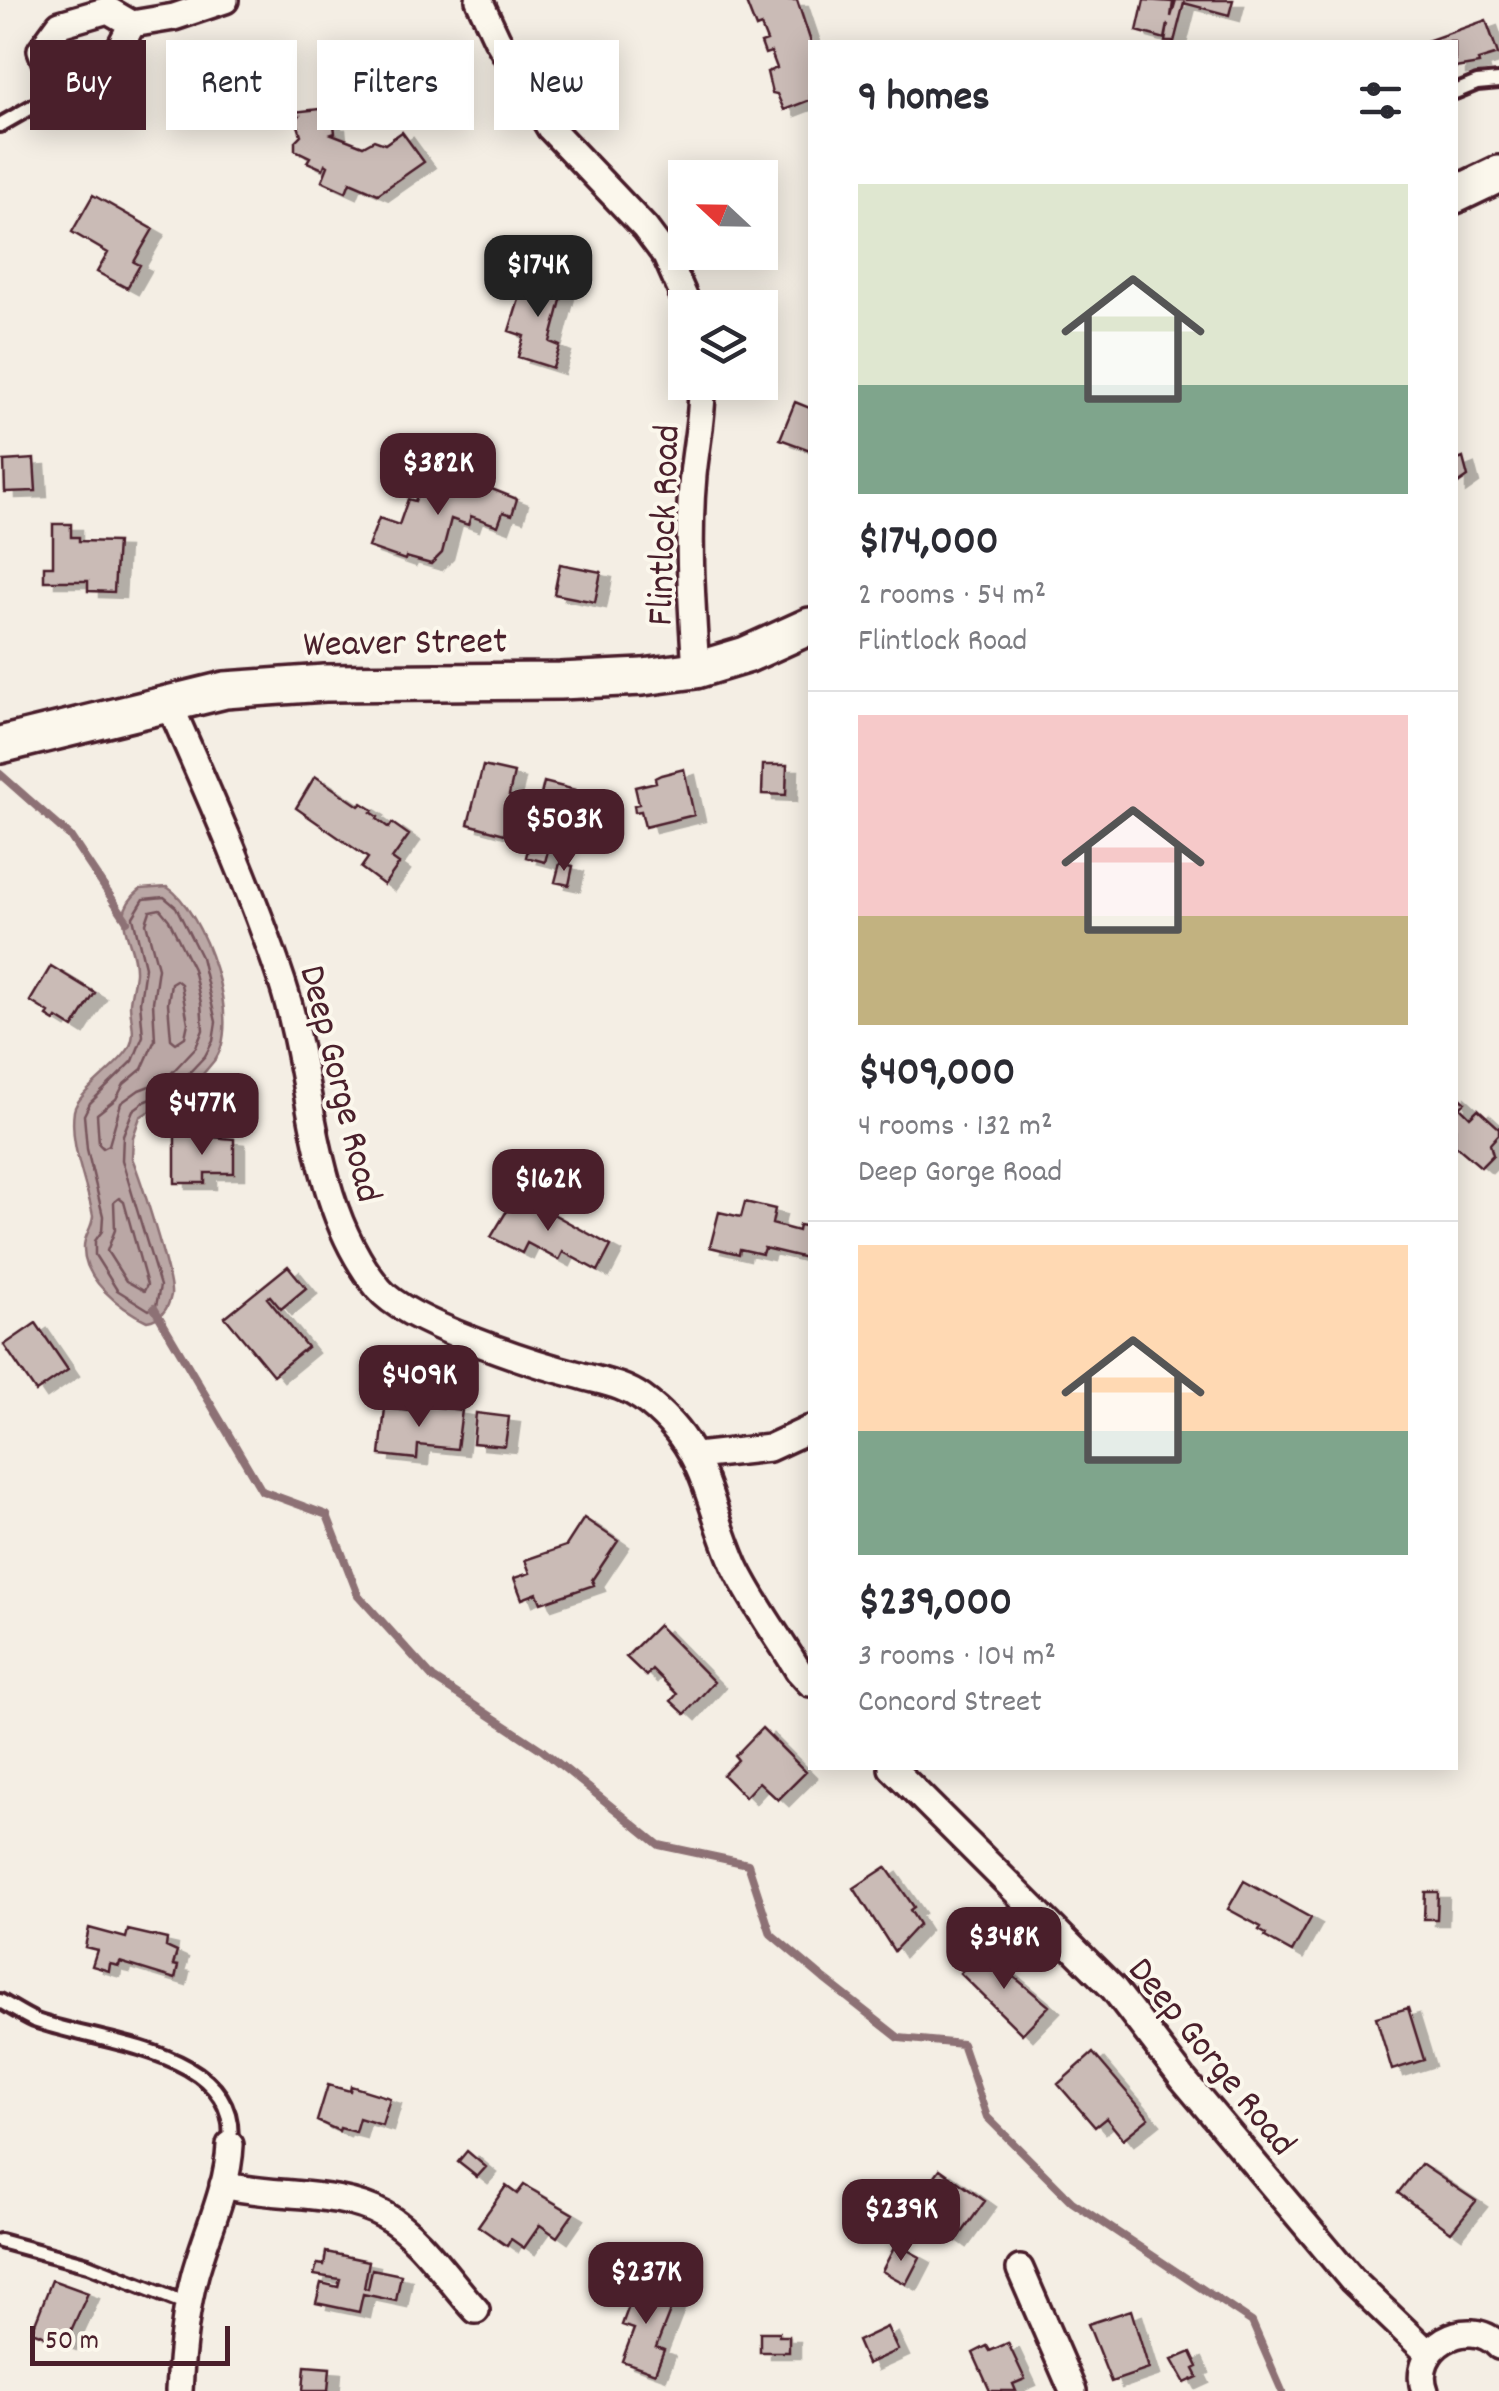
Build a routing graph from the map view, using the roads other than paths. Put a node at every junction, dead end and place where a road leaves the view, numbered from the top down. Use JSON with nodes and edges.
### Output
{"nodes":[{"id":1,"x":225,"y":0,"type":"edge"},
{"id":2,"x":479,"y":0,"type":"edge"},
{"id":3,"x":128,"y":12,"type":"edge"},
{"id":4,"x":48,"y":40,"type":"edge"},
{"id":5,"x":118,"y":40,"type":"edge"},
{"id":6,"x":1499,"y":81,"type":"edge"},
{"id":7,"x":1458,"y":91,"type":"edge"},
{"id":8,"x":30,"y":108,"type":"edge"},
{"id":9,"x":0,"y":126,"type":"edge"},
{"id":10,"x":1499,"y":174,"type":"edge"},
{"id":11,"x":1458,"y":194,"type":"edge"},
{"id":12,"x":681,"y":290,"type":"edge"},
{"id":13,"x":702,"y":400,"type":"edge"},
{"id":14,"x":808,"y":627,"type":"edge"},
{"id":15,"x":696,"y":670,"type":"junction"},
{"id":16,"x":168,"y":701,"type":"junction"},
{"id":17,"x":0,"y":745,"type":"edge"},
{"id":18,"x":808,"y":1430,"type":"edge"},
{"id":19,"x":696,"y":1456,"type":"junction"},
{"id":20,"x":808,"y":1682,"type":"edge"},
{"id":21,"x":894,"y":1770,"type":"edge"},
{"id":22,"x":0,"y":2002,"type":"edge"},
{"id":23,"x":230,"y":2145,"type":"joint"},
{"id":24,"x":223,"y":2185,"type":"junction"},
{"id":25,"x":0,"y":2241,"type":"edge"},
{"id":26,"x":1020,"y":2270,"type":"dead end"},
{"id":27,"x":190,"y":2305,"type":"junction"},
{"id":28,"x":476,"y":2310,"type":"dead end"},
{"id":29,"x":1499,"y":2346,"type":"edge"},
{"id":30,"x":1428,"y":2354,"type":"junction"},
{"id":31,"x":179,"y":2391,"type":"edge"},
{"id":32,"x":1073,"y":2391,"type":"edge"},
{"id":33,"x":1426,"y":2391,"type":"edge"}],
"edges":[{"from":1,"to":3,"type":"street"},
{"from":2,"to":12,"type":"street"},
{"from":3,"to":4,"type":"street"},
{"from":3,"to":5,"type":"street"},
{"from":6,"to":7,"type":"lane"},
{"from":8,"to":9,"type":"lane"},
{"from":10,"to":11,"type":"street"},
{"from":13,"to":15,"type":"street","name":"Flintlock Road"},
{"from":14,"to":15,"type":"street","name":"Weaver Street"},
{"from":15,"to":16,"type":"street","name":"Weaver Street"},
{"from":16,"to":17,"type":"street","name":"Weaver Street"},
{"from":16,"to":19,"type":"street","name":"Deep Gorge Road"},
{"from":18,"to":19,"type":"street"},
{"from":19,"to":20,"type":"street","name":"Deep Gorge Road"},
{"from":21,"to":30,"type":"street","name":"Deep Gorge Road"},
{"from":22,"to":23,"type":"lane"},
{"from":23,"to":24,"type":"street"},
{"from":24,"to":27,"type":"street"},
{"from":24,"to":28,"type":"street"},
{"from":25,"to":27,"type":"lane"},
{"from":26,"to":32,"type":"street"},
{"from":27,"to":31,"type":"street"},
{"from":29,"to":30,"type":"street"},
{"from":30,"to":33,"type":"street"}]}
